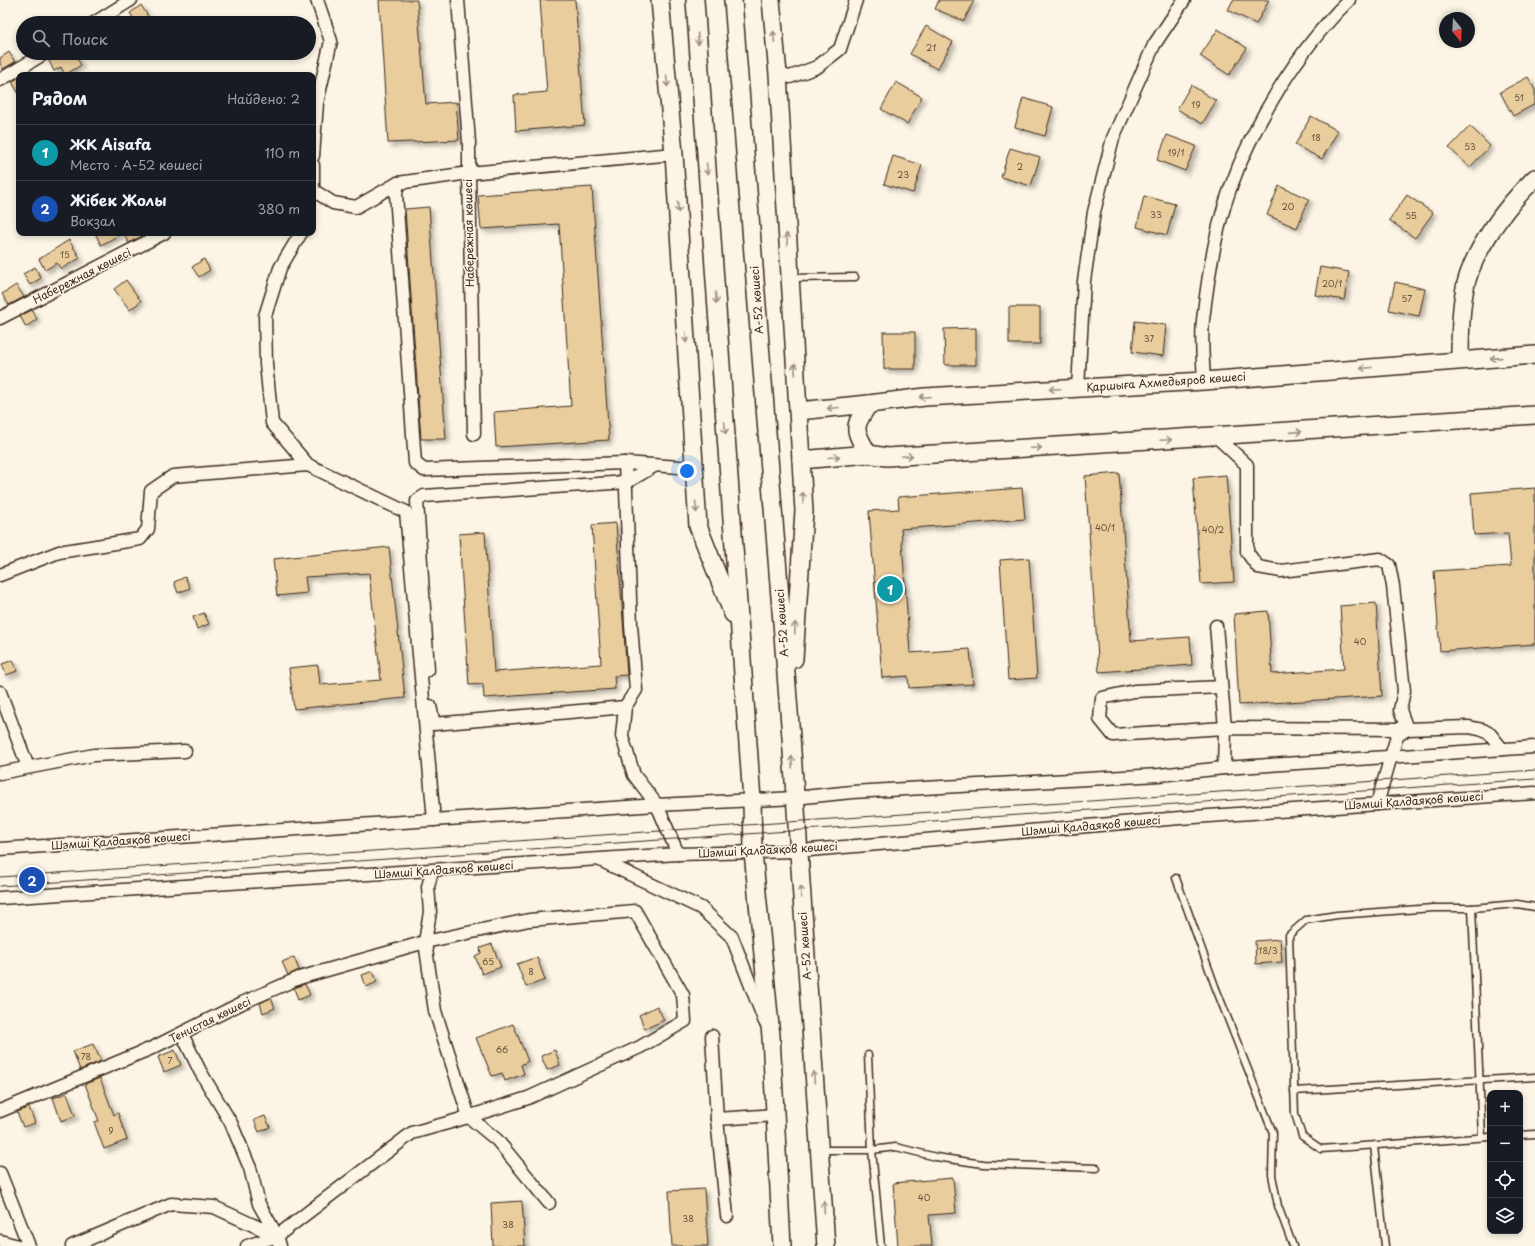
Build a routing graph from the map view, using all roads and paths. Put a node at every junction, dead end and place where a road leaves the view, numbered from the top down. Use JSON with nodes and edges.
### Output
{"nodes":[{"id":1,"x":131,"y":0,"type":"edge"},
{"id":2,"x":317,"y":0,"type":"edge"},
{"id":3,"x":458,"y":0,"type":"edge"},
{"id":4,"x":660,"y":0,"type":"edge"},
{"id":5,"x":695,"y":0,"type":"edge"},
{"id":6,"x":733,"y":0,"type":"edge"},
{"id":7,"x":771,"y":0,"type":"edge"},
{"id":8,"x":856,"y":0,"type":"edge"},
{"id":9,"x":1184,"y":0,"type":"edge"},
{"id":10,"x":1349,"y":0,"type":"edge"},
{"id":11,"x":105,"y":16,"type":"edge"},
{"id":12,"x":33,"y":60,"type":"edge"},
{"id":13,"x":778,"y":74,"type":"junction"},
{"id":14,"x":0,"y":80,"type":"edge"},
{"id":15,"x":316,"y":116,"type":"edge"},
{"id":16,"x":674,"y":154,"type":"junction"},
{"id":17,"x":468,"y":173,"type":"junction"},
{"id":18,"x":1535,"y":178,"type":"edge"},
{"id":19,"x":398,"y":183,"type":"junction"},
{"id":20,"x":316,"y":192,"type":"edge"},
{"id":21,"x":158,"y":236,"type":"edge"},
{"id":22,"x":299,"y":236,"type":"edge"},
{"id":23,"x":855,"y":277,"type":"dead end"},
{"id":24,"x":790,"y":278,"type":"junction"},
{"id":25,"x":0,"y":318,"type":"edge"},
{"id":26,"x":1535,"y":355,"type":"edge"},
{"id":27,"x":1460,"y":360,"type":"junction"},
{"id":28,"x":1204,"y":381,"type":"junction"},
{"id":29,"x":1078,"y":388,"type":"junction"},
{"id":30,"x":869,"y":404,"type":"junction"},
{"id":31,"x":798,"y":411,"type":"junction"},
{"id":32,"x":1535,"y":415,"type":"edge"},
{"id":33,"x":474,"y":434,"type":"dead end"},
{"id":34,"x":1217,"y":437,"type":"junction"},
{"id":35,"x":868,"y":454,"type":"junction"},
{"id":36,"x":801,"y":460,"type":"junction"},
{"id":37,"x":626,"y":463,"type":"junction"},
{"id":38,"x":308,"y":465,"type":"junction"},
{"id":39,"x":654,"y":466,"type":"junction"},
{"id":40,"x":693,"y":468,"type":"junction"},
{"id":41,"x":627,"y":482,"type":"junction"},
{"id":42,"x":0,"y":575,"type":"edge"},
{"id":43,"x":1216,"y":626,"type":"dead end"},
{"id":44,"x":739,"y":629,"type":"junction"},
{"id":45,"x":1221,"y":687,"type":"junction"},
{"id":46,"x":0,"y":692,"type":"edge"},
{"id":47,"x":626,"y":707,"type":"junction"},
{"id":48,"x":1225,"y":728,"type":"junction"},
{"id":49,"x":1407,"y":729,"type":"junction"},
{"id":50,"x":791,"y":737,"type":"junction"},
{"id":51,"x":1535,"y":747,"type":"edge"},
{"id":52,"x":1502,"y":749,"type":"junction"},
{"id":53,"x":185,"y":751,"type":"dead end"},
{"id":54,"x":1390,"y":756,"type":"junction"},
{"id":55,"x":28,"y":768,"type":"junction"},
{"id":56,"x":1224,"y":768,"type":"junction"},
{"id":57,"x":0,"y":773,"type":"edge"},
{"id":58,"x":1535,"y":792,"type":"edge"},
{"id":59,"x":794,"y":798,"type":"junction"},
{"id":60,"x":752,"y":800,"type":"junction"},
{"id":61,"x":1376,"y":804,"type":"junction"},
{"id":62,"x":658,"y":805,"type":"junction"},
{"id":63,"x":434,"y":820,"type":"junction"},
{"id":64,"x":0,"y":849,"type":"edge"},
{"id":65,"x":798,"y":851,"type":"junction"},
{"id":66,"x":753,"y":852,"type":"junction"},
{"id":67,"x":678,"y":854,"type":"junction"},
{"id":68,"x":598,"y":859,"type":"junction"},
{"id":69,"x":432,"y":871,"type":"junction"},
{"id":70,"x":1176,"y":878,"type":"dead end"},
{"id":71,"x":0,"y":898,"type":"edge"},
{"id":72,"x":1535,"y":907,"type":"edge"},
{"id":73,"x":1472,"y":908,"type":"junction"},
{"id":74,"x":425,"y":942,"type":"junction"},
{"id":75,"x":182,"y":1034,"type":"junction"},
{"id":76,"x":712,"y":1036,"type":"dead end"},
{"id":77,"x":771,"y":1036,"type":"junction"},
{"id":78,"x":868,"y":1055,"type":"dead end"},
{"id":79,"x":1535,"y":1078,"type":"edge"},
{"id":80,"x":1480,"y":1081,"type":"junction"},
{"id":81,"x":1294,"y":1091,"type":"junction"},
{"id":82,"x":0,"y":1111,"type":"edge"},
{"id":83,"x":775,"y":1115,"type":"junction"},
{"id":84,"x":469,"y":1117,"type":"junction"},
{"id":85,"x":717,"y":1119,"type":"junction"},
{"id":86,"x":1535,"y":1134,"type":"edge"},
{"id":87,"x":1523,"y":1135,"type":"edge"},
{"id":88,"x":1487,"y":1137,"type":"edge"},
{"id":89,"x":1482,"y":1138,"type":"junction"},
{"id":90,"x":1374,"y":1146,"type":"junction"},
{"id":91,"x":820,"y":1150,"type":"junction"},
{"id":92,"x":872,"y":1150,"type":"junction"},
{"id":93,"x":1097,"y":1168,"type":"dead end"},
{"id":94,"x":0,"y":1173,"type":"edge"},
{"id":95,"x":549,"y":1203,"type":"dead end"},
{"id":96,"x":727,"y":1216,"type":"dead end"},
{"id":97,"x":0,"y":1241,"type":"edge"},
{"id":98,"x":279,"y":1241,"type":"edge"},
{"id":99,"x":18,"y":1246,"type":"edge"},
{"id":100,"x":28,"y":1246,"type":"edge"},
{"id":101,"x":72,"y":1246,"type":"edge"},
{"id":102,"x":247,"y":1246,"type":"edge"},
{"id":103,"x":782,"y":1246,"type":"edge"},
{"id":104,"x":826,"y":1246,"type":"edge"},
{"id":105,"x":881,"y":1246,"type":"edge"},
{"id":106,"x":1293,"y":1246,"type":"edge"},
{"id":107,"x":1385,"y":1246,"type":"edge"}],
"edges":[{"from":1,"to":11,"type":"street"},
{"from":2,"to":15,"type":"street"},
{"from":3,"to":17,"type":"street"},
{"from":4,"to":16,"type":"street","one_way":true},
{"from":5,"to":44,"type":"street","one_way":true},
{"from":6,"to":50,"type":"street","name":"А-52 көшесі"},
{"from":13,"to":7,"type":"street","one_way":true},
{"from":8,"to":13,"type":"street"},
{"from":9,"to":29,"type":"street"},
{"from":10,"to":28,"type":"street"},
{"from":12,"to":14,"type":"street"},
{"from":24,"to":13,"type":"street","one_way":true},
{"from":16,"to":17,"type":"street"},
{"from":16,"to":40,"type":"street","one_way":true},
{"from":17,"to":19,"type":"street","name":"Набережная көшесі"},
{"from":17,"to":33,"type":"street","name":"Набережная көшесі"},
{"from":18,"to":27,"type":"street"},
{"from":19,"to":20,"type":"street","name":"Набережная көшесі"},
{"from":19,"to":37,"type":"street"},
{"from":21,"to":25,"type":"street","name":"Набережная көшесі"},
{"from":22,"to":38,"type":"street"},
{"from":23,"to":24,"type":"lane"},
{"from":31,"to":24,"type":"street","one_way":true},
{"from":26,"to":27,"type":"street","name":"Қаршыға Ахмедьяров көшесі","one_way":true},
{"from":27,"to":28,"type":"street","name":"Қаршыға Ахмедьяров көшесі","one_way":true},
{"from":28,"to":29,"type":"street","name":"Қаршыға Ахмедьяров көшесі"},
{"from":29,"to":30,"type":"street","name":"Қаршыға Ахмедьяров көшесі","one_way":true},
{"from":30,"to":31,"type":"street","name":"Қаршыға Ахмедьяров көшесі","one_way":true},
{"from":30,"to":35,"type":"street"},
{"from":31,"to":36,"type":"street"},
{"from":34,"to":32,"type":"street","one_way":true},
{"from":35,"to":34,"type":"street","one_way":true},
{"from":34,"to":49,"type":"street"},
{"from":36,"to":35,"type":"street","one_way":true},
{"from":50,"to":36,"type":"street","one_way":true},
{"from":37,"to":39,"type":"street"},
{"from":37,"to":41,"type":"street"},
{"from":38,"to":42,"type":"street"},
{"from":38,"to":63,"type":"street"},
{"from":39,"to":40,"type":"street"},
{"from":39,"to":41,"type":"street"},
{"from":40,"to":44,"type":"street","one_way":true},
{"from":41,"to":47,"type":"street"},
{"from":41,"to":47,"type":"street"},
{"from":43,"to":45,"type":"street"},
{"from":44,"to":60,"type":"street"},
{"from":45,"to":48,"type":"street"},
{"from":45,"to":48,"type":"street"},
{"from":46,"to":55,"type":"street"},
{"from":47,"to":62,"type":"street"},
{"from":48,"to":49,"type":"street"},
{"from":48,"to":56,"type":"street"},
{"from":49,"to":52,"type":"street"},
{"from":49,"to":54,"type":"street"},
{"from":59,"to":50,"type":"street","name":"А-52 көшесі","one_way":true},
{"from":51,"to":52,"type":"street","name":"Шәмші Қалдаяқов көшесі"},
{"from":52,"to":54,"type":"street","name":"Шәмші Қалдаяқов көшесі"},
{"from":53,"to":55,"type":"street"},
{"from":54,"to":56,"type":"street","name":"Шәмші Қалдаяқов көшесі"},
{"from":54,"to":61,"type":"street"},
{"from":55,"to":57,"type":"street"},
{"from":56,"to":59,"type":"street","name":"Шәмші Қалдаяқов көшесі"},
{"from":58,"to":61,"type":"street","name":"Шәмші Қалдаяқов көшесі"},
{"from":59,"to":60,"type":"street","name":"Шәмші Қалдаяқов көшесі"},
{"from":59,"to":65,"type":"street","name":"А-52 көшесі"},
{"from":60,"to":62,"type":"street","name":"Шәмші Қалдаяқов көшесі"},
{"from":60,"to":66,"type":"street"},
{"from":61,"to":65,"type":"street","name":"Шәмші Қалдаяқов көшесі"},
{"from":62,"to":63,"type":"street","name":"Шәмші Қалдаяқов көшесі"},
{"from":62,"to":67,"type":"street"},
{"from":63,"to":64,"type":"street","name":"Шәмші Қалдаяқов көшесі"},
{"from":65,"to":66,"type":"street","name":"Шәмші Қалдаяқов көшесі"},
{"from":91,"to":65,"type":"street","name":"А-52 көшесі","one_way":true},
{"from":66,"to":67,"type":"street","name":"Шәмші Қалдаяқов көшесі"},
{"from":66,"to":77,"type":"street"},
{"from":67,"to":68,"type":"street","name":"Шәмші Қалдаяқов көшесі"},
{"from":68,"to":69,"type":"street","name":"Шәмші Қалдаяқов көшесі"},
{"from":68,"to":77,"type":"street"},
{"from":69,"to":71,"type":"street","name":"Шәмші Қалдаяқов көшесі"},
{"from":69,"to":74,"type":"street"},
{"from":70,"to":106,"type":"lane"},
{"from":72,"to":73,"type":"lane"},
{"from":73,"to":80,"type":"lane"},
{"from":73,"to":81,"type":"lane"},
{"from":74,"to":75,"type":"street","name":"Тенистая көшесі"},
{"from":74,"to":84,"type":"street"},
{"from":74,"to":84,"type":"street","name":"Тенистая көшесі"},
{"from":75,"to":82,"type":"street","name":"Тенистая көшесі"},
{"from":75,"to":98,"type":"street"},
{"from":76,"to":85,"type":"street"},
{"from":77,"to":83,"type":"street"},
{"from":78,"to":92,"type":"lane"},
{"from":79,"to":80,"type":"lane"},
{"from":80,"to":81,"type":"lane"},
{"from":80,"to":89,"type":"lane"},
{"from":81,"to":90,"type":"lane"},
{"from":83,"to":85,"type":"street"},
{"from":83,"to":103,"type":"street"},
{"from":84,"to":95,"type":"street"},
{"from":84,"to":98,"type":"street"},
{"from":85,"to":96,"type":"street"},
{"from":86,"to":87,"type":"lane"},
{"from":88,"to":89,"type":"lane"},
{"from":89,"to":90,"type":"lane"},
{"from":90,"to":107,"type":"lane"},
{"from":91,"to":92,"type":"lane"},
{"from":104,"to":91,"type":"street","name":"А-52 көшесі","one_way":true},
{"from":92,"to":93,"type":"lane"},
{"from":92,"to":105,"type":"lane"},
{"from":94,"to":100,"type":"street"},
{"from":97,"to":99,"type":"street"},
{"from":98,"to":101,"type":"street"},
{"from":98,"to":102,"type":"street"}]}
